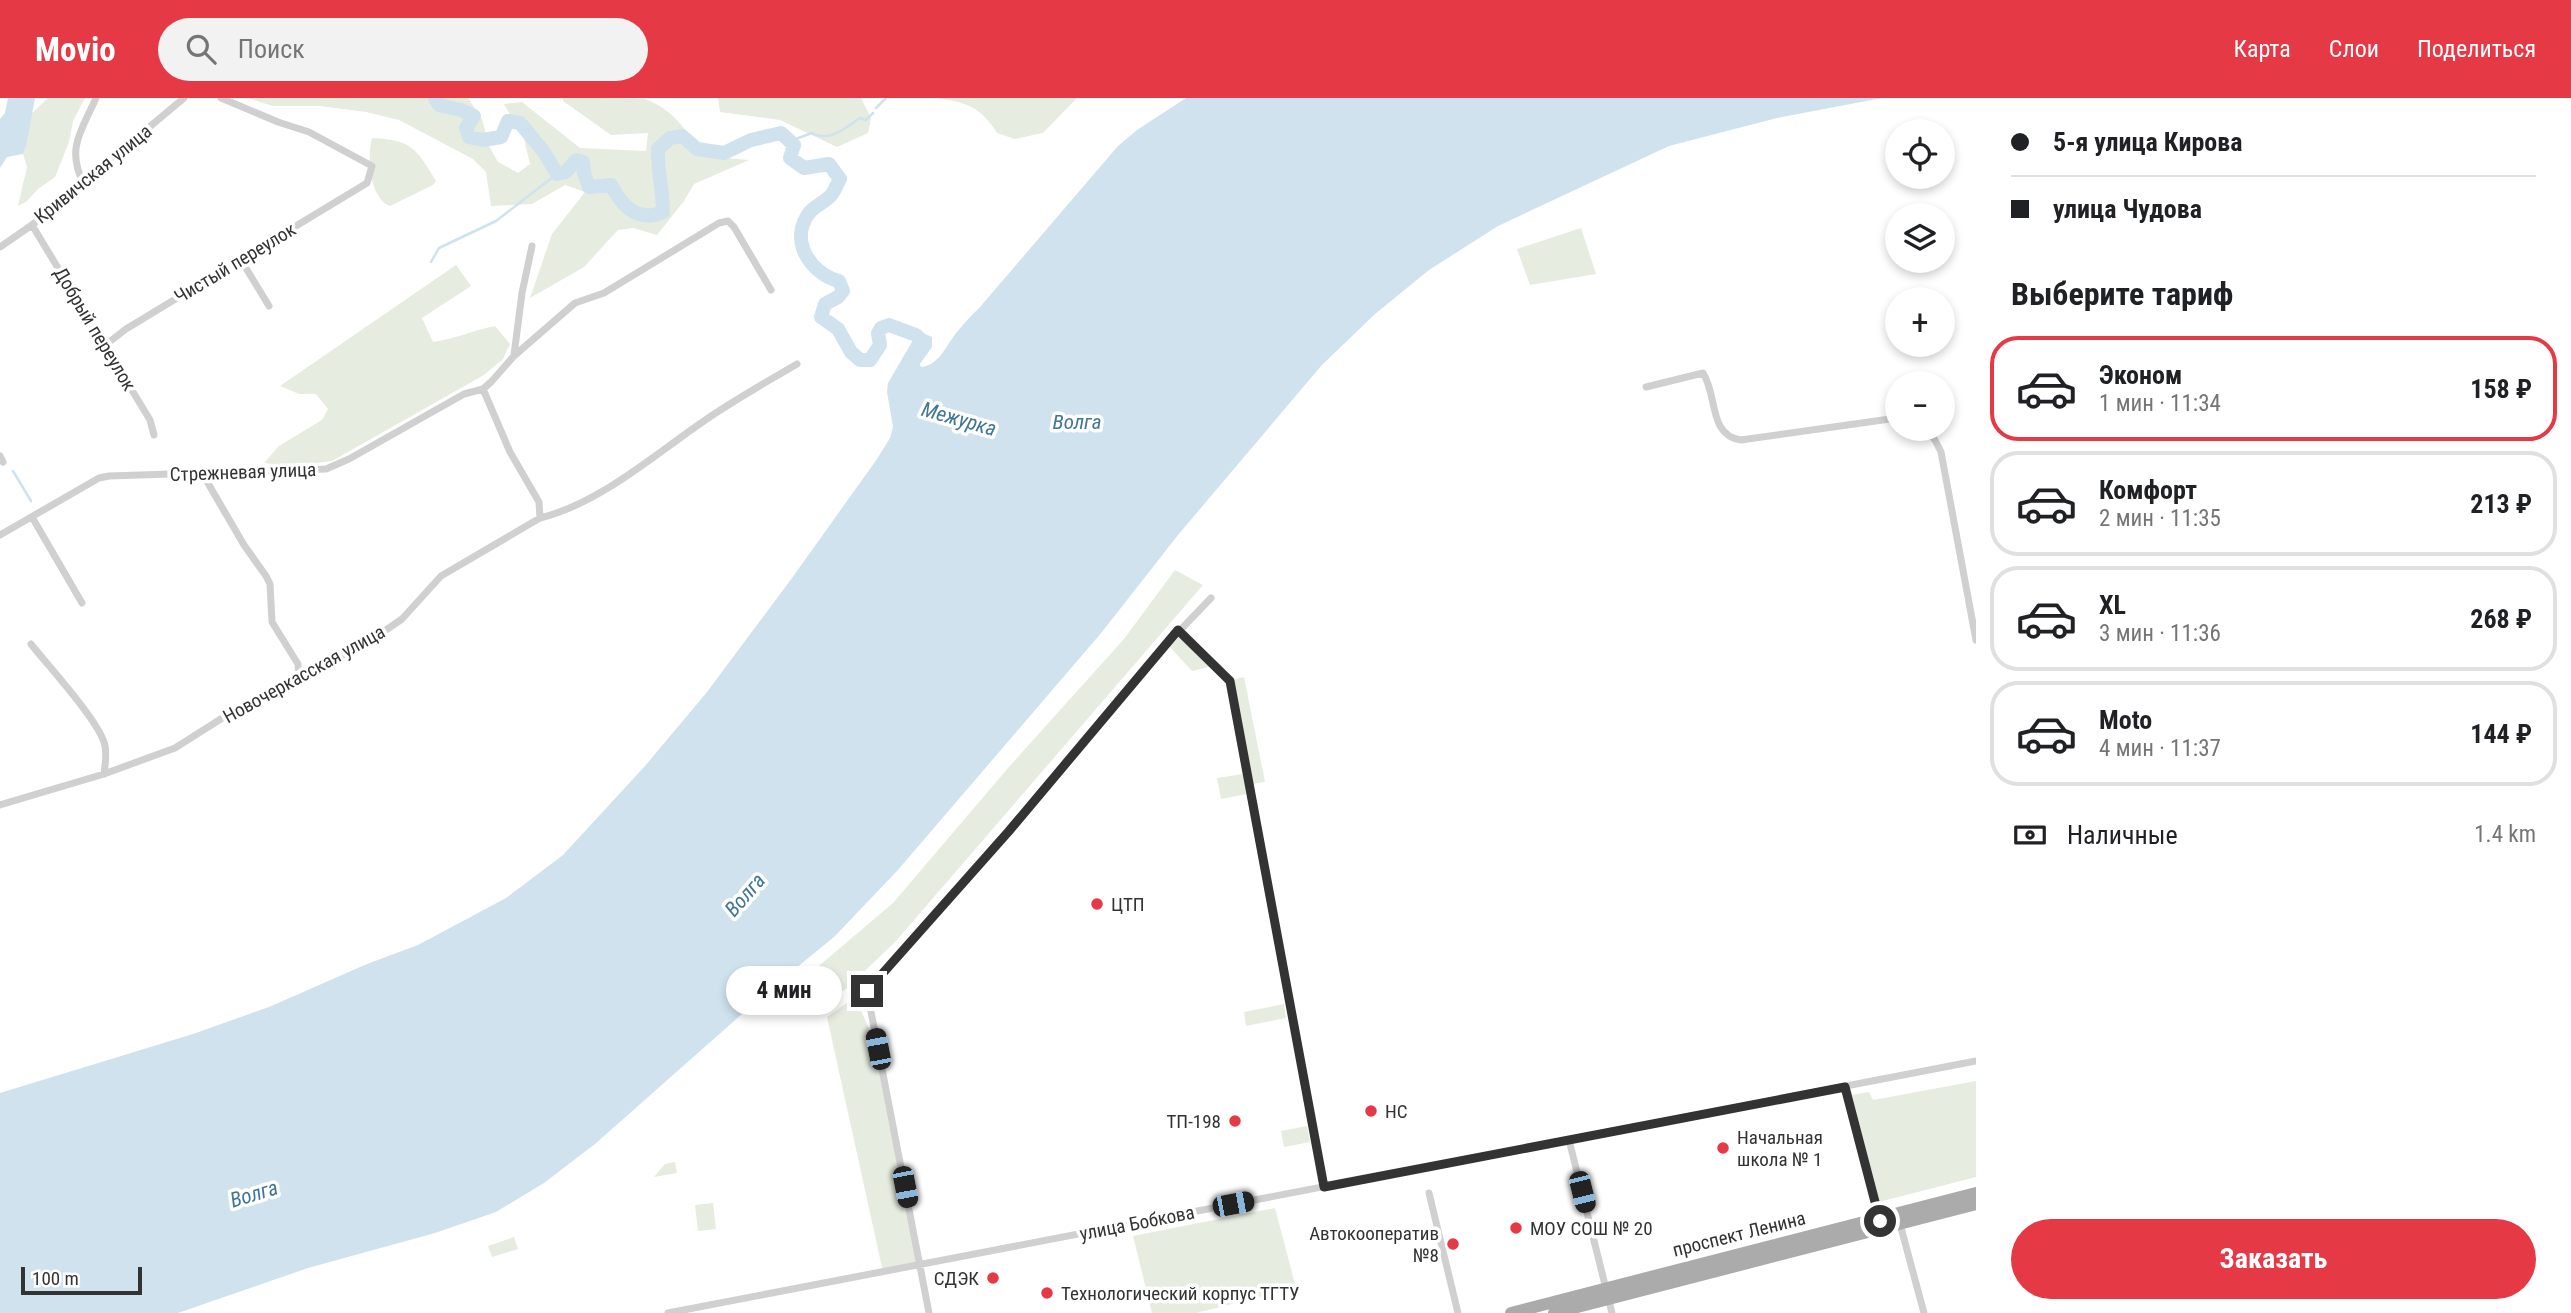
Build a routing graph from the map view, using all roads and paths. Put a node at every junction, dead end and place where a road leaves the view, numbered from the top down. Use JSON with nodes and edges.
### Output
{"nodes":[{"id":1,"x":96,"y":98,"type":"edge"},
{"id":2,"x":184,"y":98,"type":"edge"},
{"id":3,"x":221,"y":98,"type":"edge"},
{"id":4,"x":83,"y":183,"type":"junction"},
{"id":5,"x":32,"y":225,"type":"junction"},
{"id":6,"x":532,"y":246,"type":"dead end"},
{"id":7,"x":0,"y":247,"type":"edge"},
{"id":8,"x":241,"y":260,"type":"junction"},
{"id":9,"x":771,"y":290,"type":"dead end"},
{"id":10,"x":269,"y":306,"type":"dead end"},
{"id":11,"x":104,"y":346,"type":"junction"},
{"id":12,"x":514,"y":356,"type":"junction"},
{"id":13,"x":797,"y":364,"type":"dead end"},
{"id":14,"x":1646,"y":387,"type":"dead end"},
{"id":15,"x":483,"y":388,"type":"junction"},
{"id":16,"x":1885,"y":420,"type":"edge"},
{"id":17,"x":154,"y":435,"type":"dead end"},
{"id":18,"x":1936,"y":441,"type":"edge"},
{"id":19,"x":202,"y":473,"type":"junction"},
{"id":20,"x":32,"y":517,"type":"junction"},
{"id":21,"x":540,"y":517,"type":"junction"},
{"id":22,"x":0,"y":535,"type":"edge"},
{"id":23,"x":1212,"y":598,"type":"dead end"},
{"id":24,"x":82,"y":603,"type":"dead end"},
{"id":25,"x":1178,"y":630,"type":"junction"},
{"id":26,"x":1976,"y":640,"type":"edge"},
{"id":27,"x":31,"y":644,"type":"dead end"},
{"id":28,"x":299,"y":678,"type":"junction"},
{"id":29,"x":104,"y":774,"type":"junction"},
{"id":30,"x":0,"y":805,"type":"edge"},
{"id":31,"x":1976,"y":1062,"type":"edge"},
{"id":32,"x":1845,"y":1087,"type":"junction"},
{"id":33,"x":1569,"y":1140,"type":"junction"},
{"id":34,"x":1324,"y":1187,"type":"junction"},
{"id":35,"x":1429,"y":1193,"type":"dead end"},
{"id":36,"x":1976,"y":1193,"type":"edge"},
{"id":37,"x":1976,"y":1204,"type":"edge"},
{"id":38,"x":1880,"y":1218,"type":"junction"},
{"id":39,"x":1901,"y":1218,"type":"junction"},
{"id":40,"x":1873,"y":1231,"type":"junction"},
{"id":41,"x":920,"y":1265,"type":"junction"},
{"id":42,"x":1607,"y":1294,"type":"junction"},
{"id":43,"x":685,"y":1311,"type":"edge"},
{"id":44,"x":668,"y":1313,"type":"edge"},
{"id":45,"x":929,"y":1313,"type":"edge"},
{"id":46,"x":1458,"y":1313,"type":"edge"},
{"id":47,"x":1511,"y":1313,"type":"edge"},
{"id":48,"x":1554,"y":1313,"type":"edge"},
{"id":49,"x":1612,"y":1313,"type":"edge"},
{"id":50,"x":1924,"y":1313,"type":"edge"}],
"edges":[{"from":1,"to":4,"type":"street"},
{"from":2,"to":4,"type":"street","name":"Кривичская улица"},
{"from":3,"to":8,"type":"street","name":"Чистый переулок"},
{"from":4,"to":5,"type":"street","name":"Кривичская улица"},
{"from":5,"to":7,"type":"street","name":"Кривичская улица"},
{"from":5,"to":11,"type":"street","name":"Добрый переулок"},
{"from":6,"to":12,"type":"street"},
{"from":8,"to":10,"type":"street"},
{"from":8,"to":11,"type":"street","name":"Чистый переулок"},
{"from":9,"to":12,"type":"street"},
{"from":11,"to":17,"type":"street","name":"Добрый переулок"},
{"from":12,"to":15,"type":"street"},
{"from":13,"to":21,"type":"street","name":"Новочеркасская улица"},
{"from":14,"to":16,"type":"street"},
{"from":15,"to":19,"type":"street","name":"Стрежневая улица"},
{"from":15,"to":21,"type":"street"},
{"from":18,"to":26,"type":"street"},
{"from":19,"to":20,"type":"street","name":"Стрежневая улица"},
{"from":19,"to":28,"type":"street"},
{"from":20,"to":22,"type":"street","name":"Стрежневая улица"},
{"from":20,"to":24,"type":"street"},
{"from":21,"to":28,"type":"street","name":"Новочеркасская улица"},
{"from":23,"to":25,"type":"street"},
{"from":25,"to":34,"type":"street"},
{"from":25,"to":41,"type":"street"},
{"from":27,"to":29,"type":"street"},
{"from":28,"to":29,"type":"street","name":"Новочеркасская улица"},
{"from":29,"to":30,"type":"street","name":"Новочеркасская улица"},
{"from":31,"to":32,"type":"street","name":"улица Бобкова"},
{"from":32,"to":33,"type":"street","name":"улица Бобкова"},
{"from":32,"to":38,"type":"street"},
{"from":33,"to":34,"type":"street","name":"улица Бобкова"},
{"from":33,"to":42,"type":"street"},
{"from":34,"to":41,"type":"street","name":"улица Бобкова"},
{"from":35,"to":46,"type":"street"},
{"from":36,"to":39,"type":"main road","name":"проспект Ленина"},
{"from":37,"to":39,"type":"main road","name":"проспект Ленина"},
{"from":38,"to":39,"type":"main road","name":"проспект Ленина"},
{"from":38,"to":40,"type":"main road"},
{"from":38,"to":42,"type":"main road","name":"проспект Ленина"},
{"from":39,"to":40,"type":"main road","name":"проспект Ленина"},
{"from":39,"to":50,"type":"street"},
{"from":40,"to":42,"type":"main road","name":"проспект Ленина"},
{"from":41,"to":43,"type":"street","name":"улица Бобкова"},
{"from":41,"to":45,"type":"street"},
{"from":42,"to":47,"type":"main road","name":"проспект Ленина"},
{"from":42,"to":48,"type":"main road","name":"проспект Ленина"},
{"from":42,"to":49,"type":"street"},
{"from":43,"to":44,"type":"street","name":"улица Бобкова"}]}
